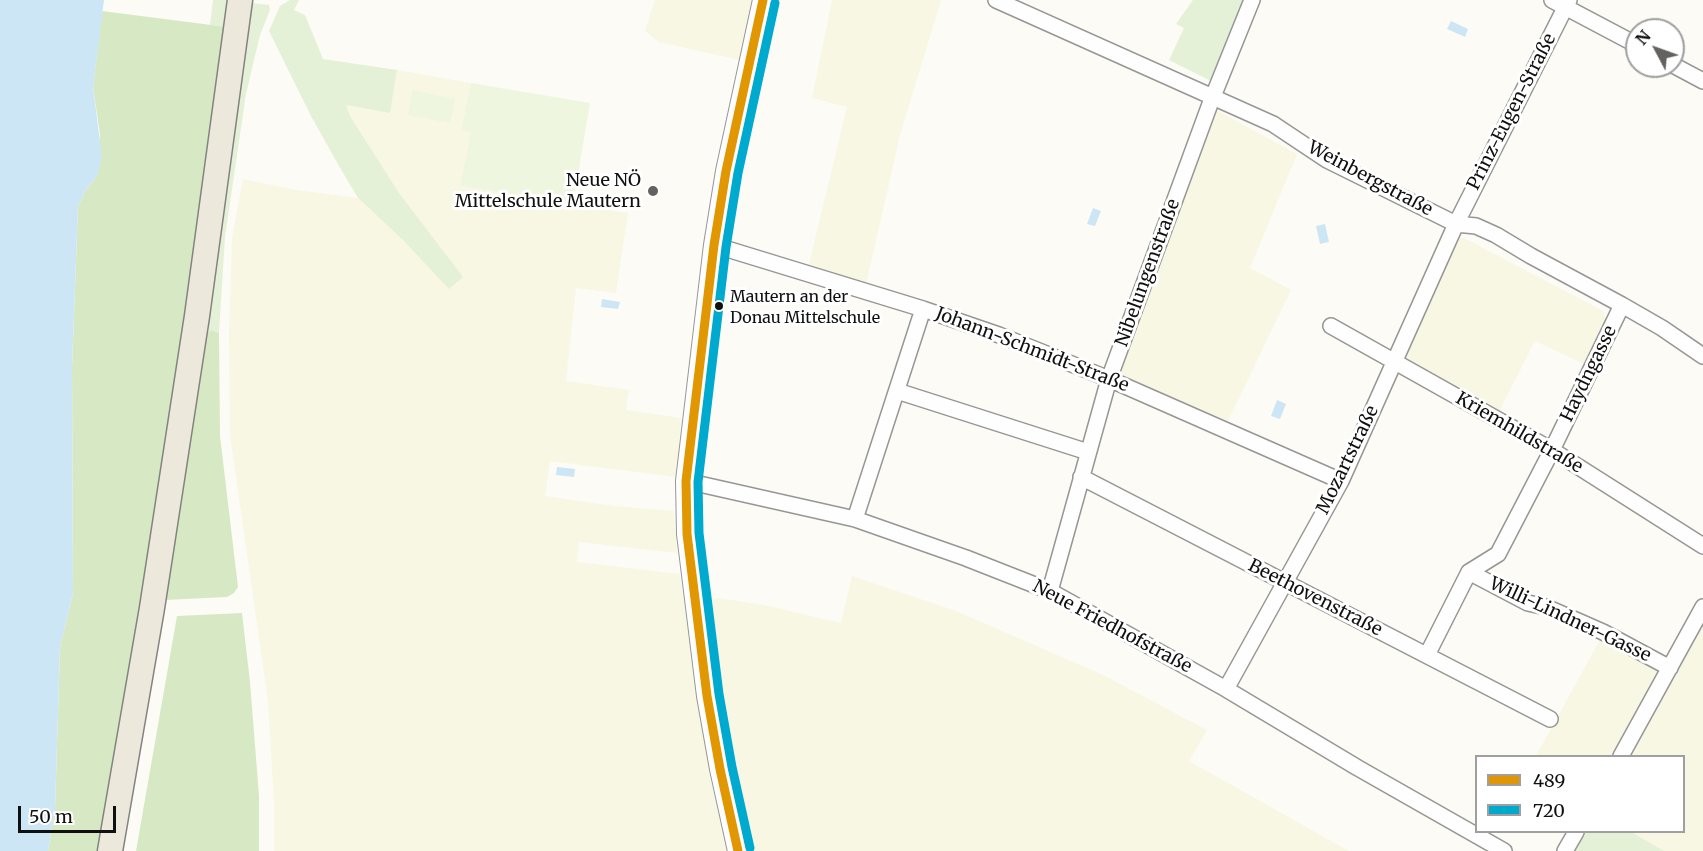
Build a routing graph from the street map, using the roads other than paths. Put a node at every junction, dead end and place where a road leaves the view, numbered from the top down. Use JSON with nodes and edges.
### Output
{"nodes":[{"id":1,"x":240,"y":0,"type":"edge"},
{"id":2,"x":763,"y":0,"type":"edge"},
{"id":3,"x":996,"y":0,"type":"edge"},
{"id":4,"x":1252,"y":0,"type":"edge"},
{"id":5,"x":1562,"y":2,"type":"edge"},
{"id":6,"x":1025,"y":6,"type":"edge"},
{"id":7,"x":1625,"y":38,"type":"edge"},
{"id":8,"x":1685,"y":71,"type":"edge"},
{"id":9,"x":1703,"y":81,"type":"edge"},
{"id":10,"x":1213,"y":96,"type":"junction"},
{"id":11,"x":1456,"y":224,"type":"junction"},
{"id":12,"x":714,"y":245,"type":"junction"},
{"id":13,"x":1622,"y":305,"type":"junction"},
{"id":14,"x":923,"y":309,"type":"junction"},
{"id":15,"x":1331,"y":326,"type":"dead end"},
{"id":16,"x":1703,"y":356,"type":"edge"},
{"id":17,"x":1394,"y":362,"type":"junction"},
{"id":18,"x":1109,"y":379,"type":"junction"},
{"id":19,"x":897,"y":391,"type":"junction"},
{"id":20,"x":1552,"y":450,"type":"junction"},
{"id":21,"x":1088,"y":452,"type":"junction"},
{"id":22,"x":1081,"y":477,"type":"junction"},
{"id":23,"x":686,"y":481,"type":"junction"},
{"id":24,"x":1341,"y":481,"type":"junction"},
{"id":25,"x":855,"y":519,"type":"junction"},
{"id":26,"x":1703,"y":546,"type":"edge"},
{"id":27,"x":1469,"y":572,"type":"junction"},
{"id":28,"x":1284,"y":582,"type":"junction"},
{"id":29,"x":1050,"y":591,"type":"junction"},
{"id":30,"x":1703,"y":607,"type":"edge"},
{"id":31,"x":1426,"y":655,"type":"junction"},
{"id":32,"x":1670,"y":668,"type":"junction"},
{"id":33,"x":1226,"y":688,"type":"junction"},
{"id":34,"x":1550,"y":718,"type":"dead end"},
{"id":35,"x":1622,"y":755,"type":"edge"},
{"id":36,"x":1575,"y":833,"type":"edge"},
{"id":37,"x":110,"y":851,"type":"edge"},
{"id":38,"x":738,"y":851,"type":"edge"},
{"id":39,"x":1504,"y":851,"type":"edge"},
{"id":40,"x":1565,"y":851,"type":"edge"}],
"edges":[{"from":1,"to":37,"type":"main road"},
{"from":2,"to":12,"type":"street"},
{"from":3,"to":6,"type":"street","name":"Weinbergstraße"},
{"from":4,"to":10,"type":"street","name":"Nibelungenstraße"},
{"from":5,"to":7,"type":"street"},
{"from":5,"to":11,"type":"street","name":"Prinz-Eugen-Straße"},
{"from":6,"to":10,"type":"street","name":"Weinbergstraße"},
{"from":8,"to":9,"type":"street"},
{"from":10,"to":11,"type":"street","name":"Weinbergstraße"},
{"from":10,"to":18,"type":"street","name":"Nibelungenstraße"},
{"from":11,"to":13,"type":"street","name":"Weinbergstraße"},
{"from":11,"to":17,"type":"street","name":"Mozartstraße"},
{"from":12,"to":14,"type":"street","name":"Johann-Schmidt-Straße"},
{"from":12,"to":23,"type":"street"},
{"from":13,"to":16,"type":"street","name":"Weinbergstraße"},
{"from":13,"to":20,"type":"street","name":"Haydngasse"},
{"from":14,"to":18,"type":"street","name":"Johann-Schmidt-Straße"},
{"from":14,"to":19,"type":"street"},
{"from":15,"to":17,"type":"street","name":"Kriemhildstraße"},
{"from":17,"to":20,"type":"street","name":"Kriemhildstraße"},
{"from":17,"to":24,"type":"street","name":"Mozartstraße"},
{"from":18,"to":21,"type":"street","name":"Nibelungenstraße"},
{"from":18,"to":24,"type":"street","name":"Johann-Schmidt-Straße"},
{"from":19,"to":21,"type":"street"},
{"from":19,"to":25,"type":"street"},
{"from":20,"to":26,"type":"street","name":"Kriemhildstraße"},
{"from":20,"to":27,"type":"street","name":"Haydngasse"},
{"from":21,"to":22,"type":"street","name":"Nibelungenstraße"},
{"from":22,"to":28,"type":"street","name":"Beethovenstraße"},
{"from":22,"to":29,"type":"street","name":"Nibelungenstraße"},
{"from":23,"to":25,"type":"street","name":"Neue Friedhofstraße"},
{"from":23,"to":38,"type":"street"},
{"from":24,"to":28,"type":"street","name":"Mozartstraße"},
{"from":25,"to":29,"type":"street","name":"Neue Friedhofstraße"},
{"from":27,"to":31,"type":"street"},
{"from":27,"to":32,"type":"street","name":"Willi-Lindner-Gasse"},
{"from":28,"to":31,"type":"street","name":"Beethovenstraße"},
{"from":28,"to":33,"type":"street","name":"Mozartstraße"},
{"from":29,"to":33,"type":"street","name":"Neue Friedhofstraße"},
{"from":30,"to":32,"type":"street"},
{"from":31,"to":34,"type":"street","name":"Beethovenstraße"},
{"from":32,"to":35,"type":"street"},
{"from":33,"to":39,"type":"street","name":"Neue Friedhofstraße"},
{"from":36,"to":40,"type":"street"}]}
